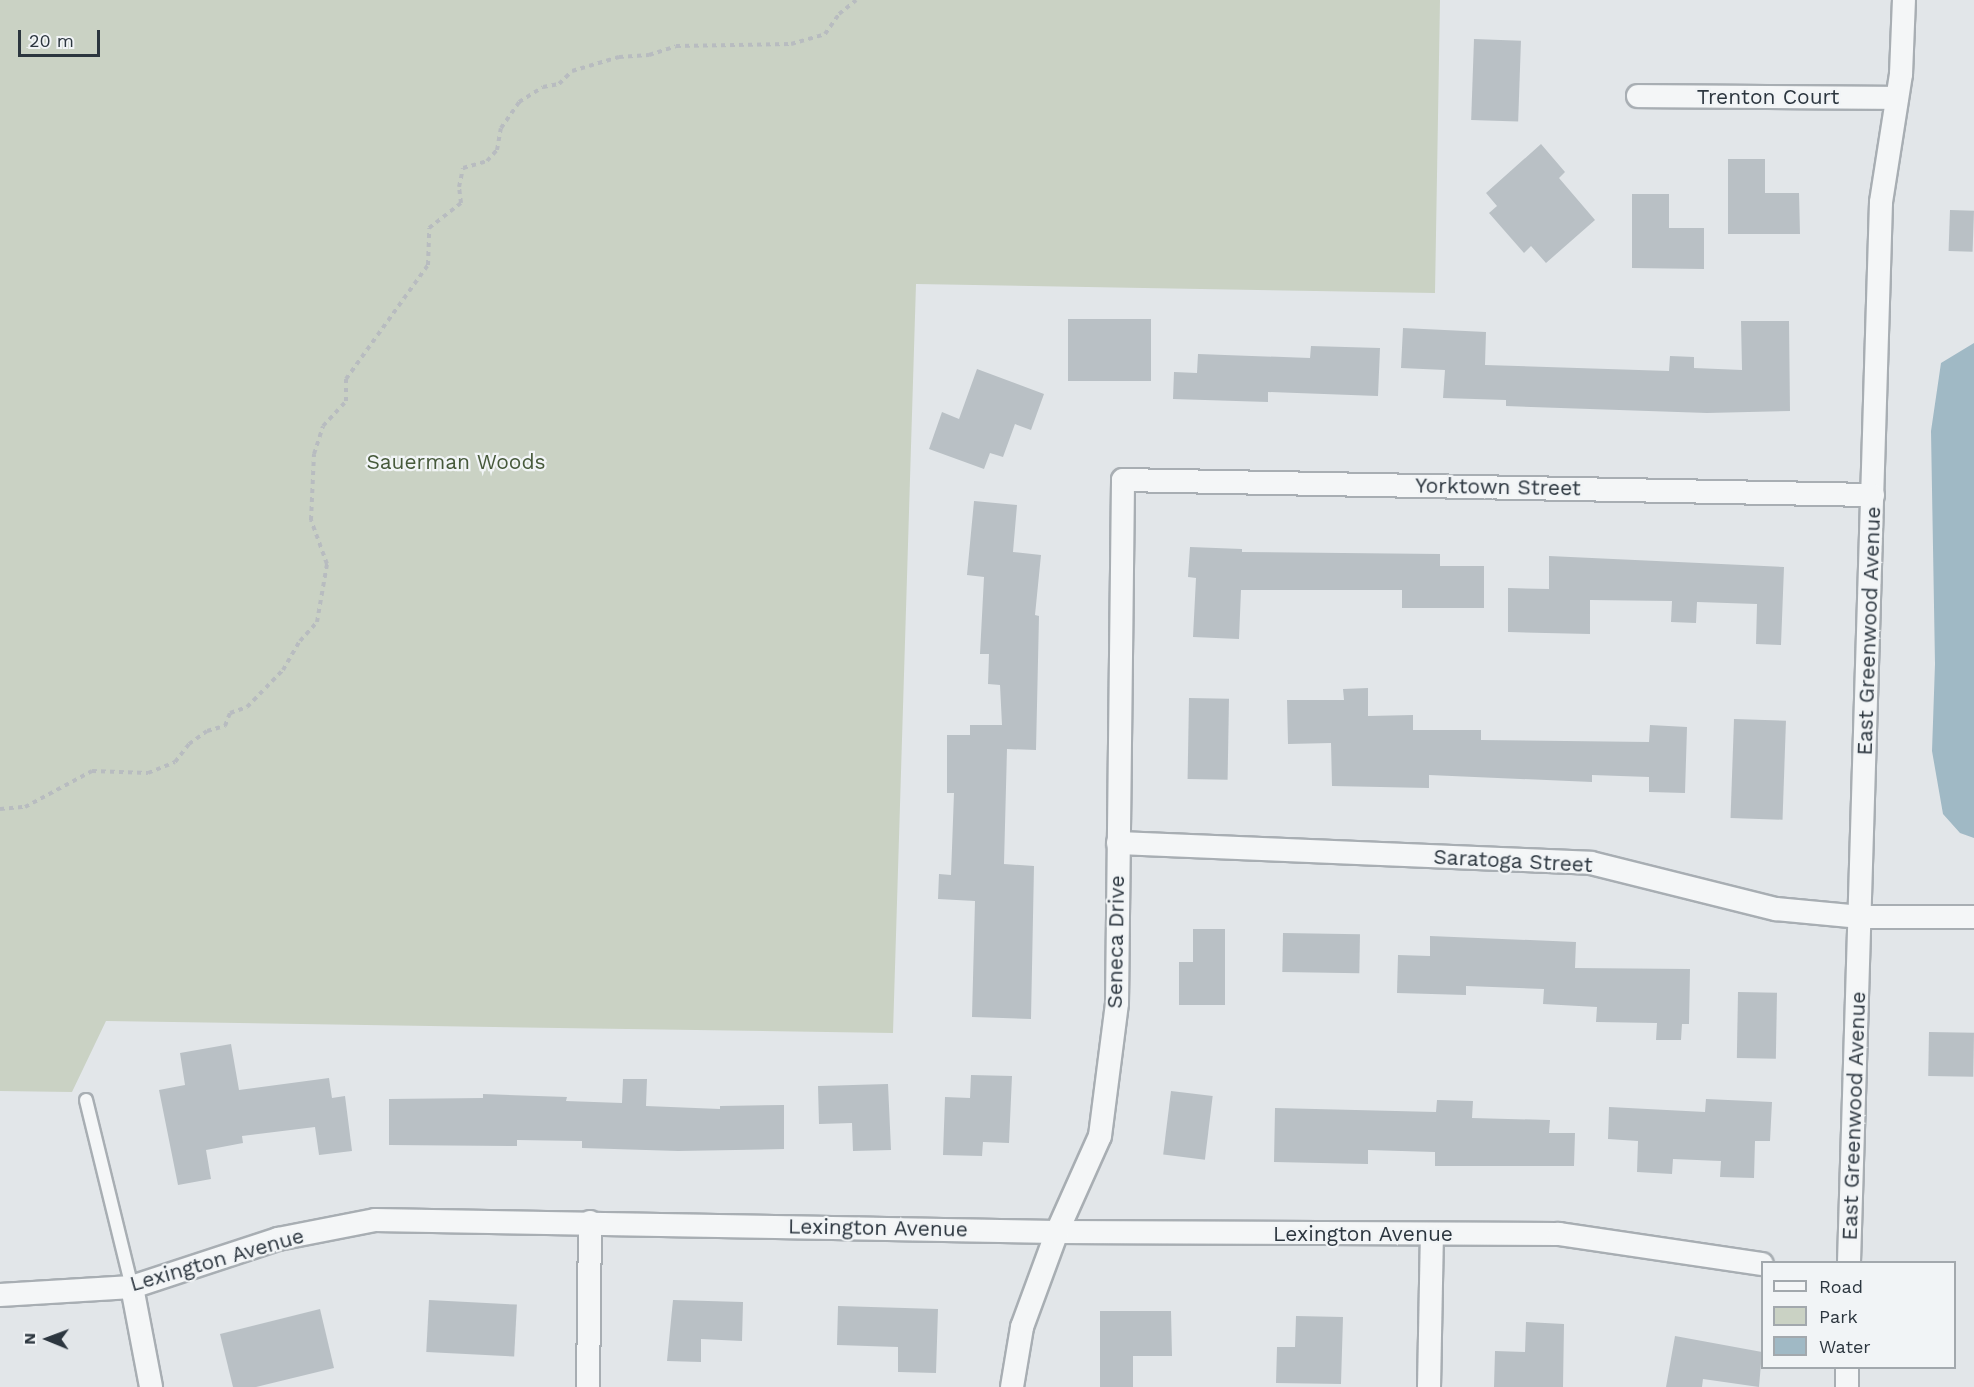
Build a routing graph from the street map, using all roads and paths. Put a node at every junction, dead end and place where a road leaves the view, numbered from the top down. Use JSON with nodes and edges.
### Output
{"nodes":[{"id":1,"x":856,"y":0,"type":"edge"},
{"id":2,"x":1904,"y":0,"type":"edge"},
{"id":3,"x":1638,"y":96,"type":"dead end"},
{"id":4,"x":1898,"y":98,"type":"junction"},
{"id":5,"x":1124,"y":480,"type":"joint"},
{"id":6,"x":1873,"y":495,"type":"junction"},
{"id":7,"x":0,"y":809,"type":"edge"},
{"id":8,"x":1118,"y":843,"type":"junction"},
{"id":9,"x":1861,"y":917,"type":"junction"},
{"id":10,"x":1974,"y":917,"type":"edge"},
{"id":11,"x":86,"y":1100,"type":"dead end"},
{"id":12,"x":590,"y":1222,"type":"junction"},
{"id":13,"x":1057,"y":1232,"type":"junction"},
{"id":14,"x":1432,"y":1235,"type":"junction"},
{"id":15,"x":1849,"y":1261,"type":"edge"},
{"id":16,"x":1761,"y":1264,"type":"edge"},
{"id":17,"x":132,"y":1287,"type":"junction"},
{"id":18,"x":0,"y":1295,"type":"edge"},
{"id":19,"x":1847,"y":1369,"type":"edge"},
{"id":20,"x":151,"y":1387,"type":"edge"},
{"id":21,"x":588,"y":1387,"type":"edge"},
{"id":22,"x":1012,"y":1387,"type":"edge"},
{"id":23,"x":1429,"y":1387,"type":"edge"},
{"id":24,"x":1846,"y":1387,"type":"edge"}],
"edges":[{"from":1,"to":7,"type":"path"},
{"from":2,"to":4,"type":"street","name":"East Greenwood Avenue"},
{"from":3,"to":4,"type":"street","name":"Trenton Court"},
{"from":4,"to":6,"type":"street","name":"East Greenwood Avenue"},
{"from":5,"to":6,"type":"street","name":"Yorktown Street"},
{"from":5,"to":8,"type":"street","name":"Seneca Drive"},
{"from":6,"to":9,"type":"street","name":"East Greenwood Avenue"},
{"from":8,"to":9,"type":"street","name":"Saratoga Street"},
{"from":8,"to":13,"type":"street","name":"Seneca Drive"},
{"from":9,"to":10,"type":"street","name":"Saratoga Street"},
{"from":9,"to":15,"type":"street","name":"East Greenwood Avenue"},
{"from":11,"to":17,"type":"lane"},
{"from":12,"to":13,"type":"street","name":"Lexington Avenue"},
{"from":12,"to":17,"type":"street","name":"Lexington Avenue"},
{"from":12,"to":21,"type":"street"},
{"from":13,"to":14,"type":"street","name":"Lexington Avenue"},
{"from":13,"to":22,"type":"street","name":"Seneca Drive"},
{"from":14,"to":16,"type":"street","name":"Lexington Avenue"},
{"from":14,"to":23,"type":"street"},
{"from":17,"to":18,"type":"street","name":"Lexington Avenue"},
{"from":17,"to":20,"type":"street"},
{"from":19,"to":24,"type":"street"}]}
